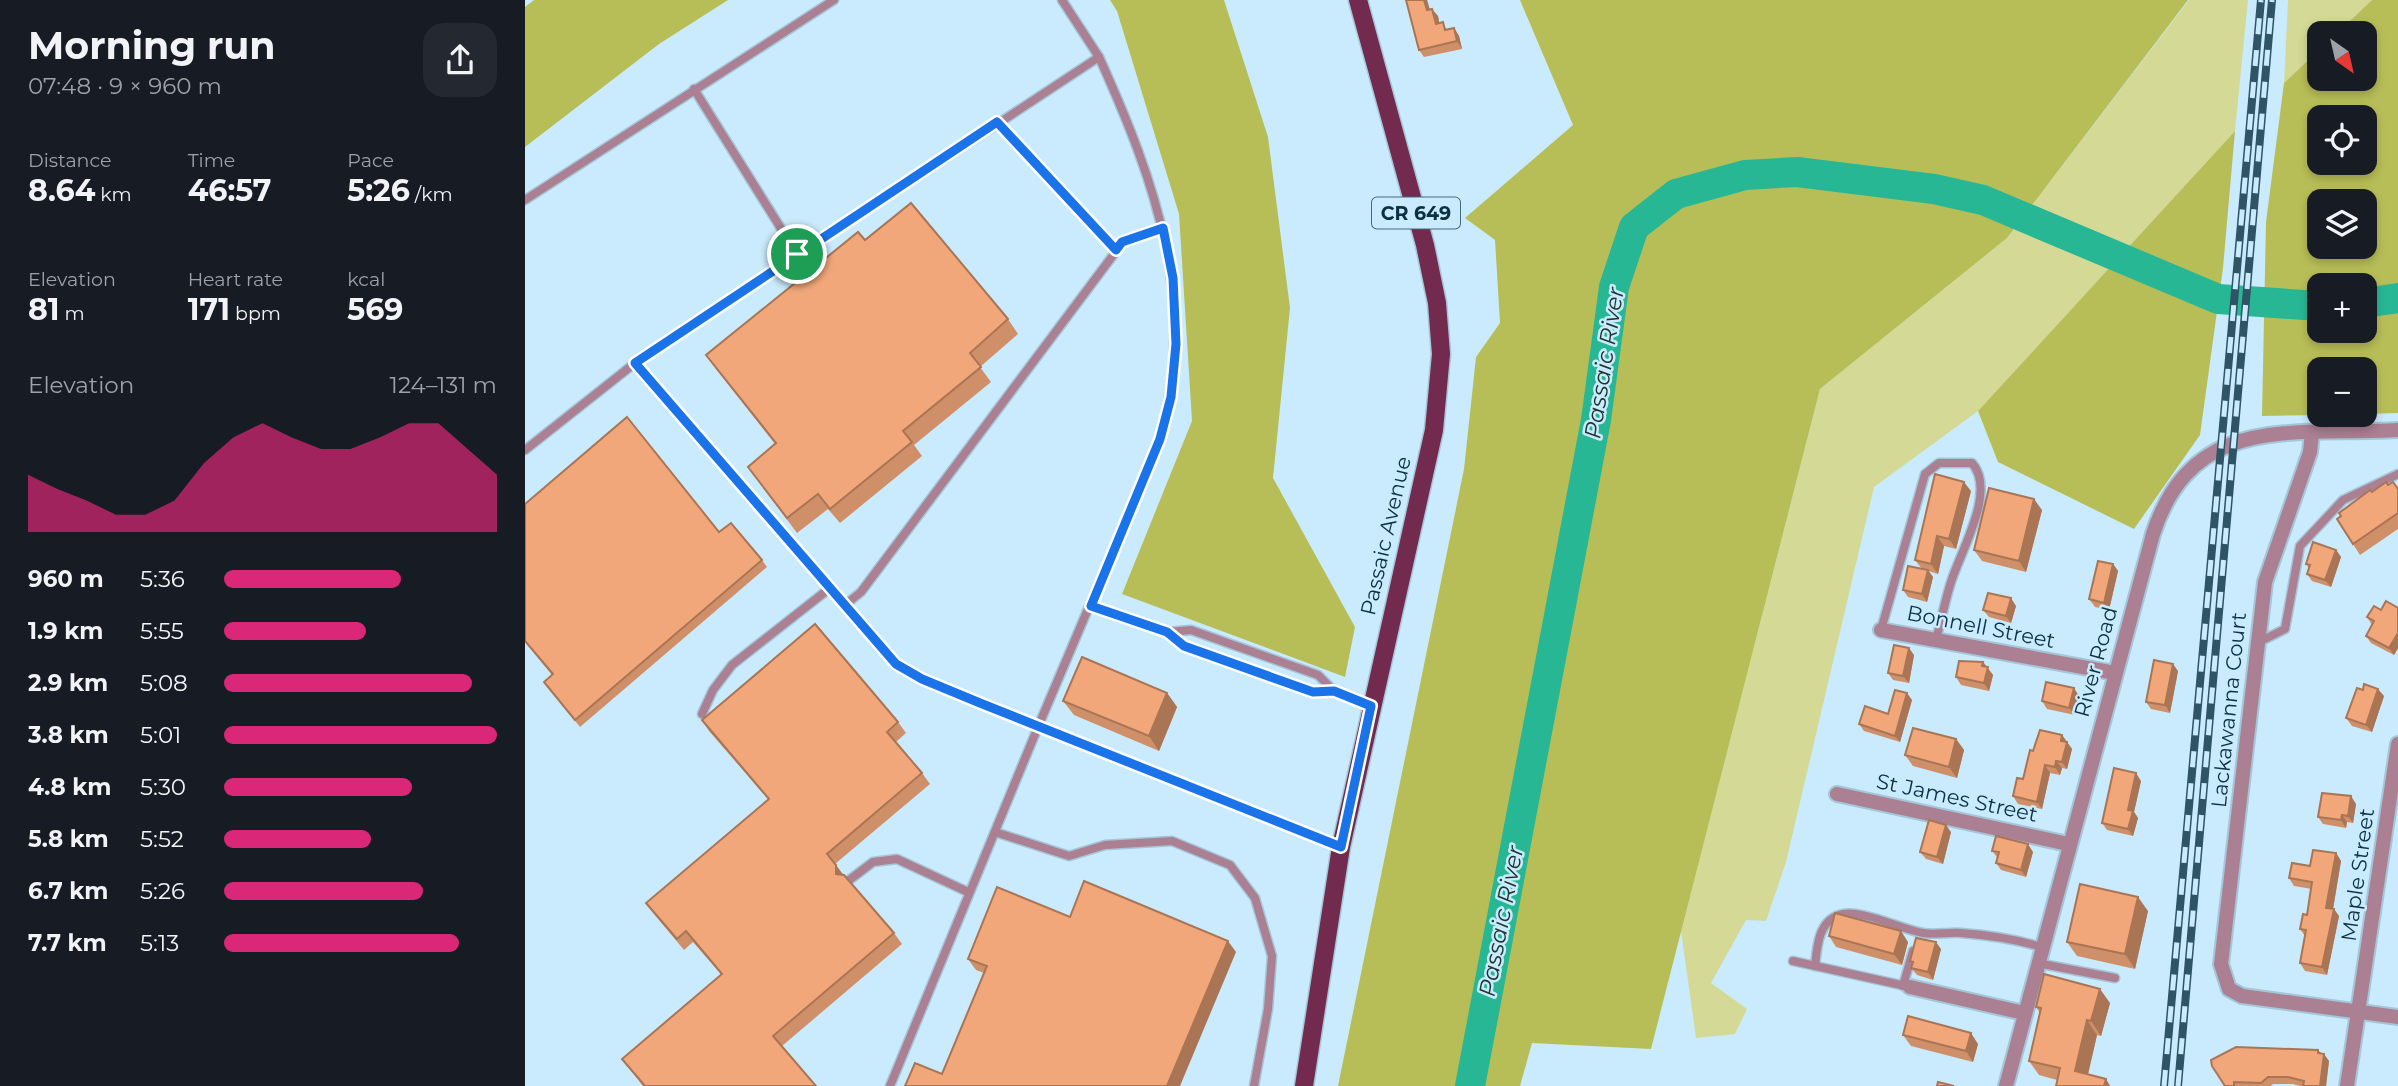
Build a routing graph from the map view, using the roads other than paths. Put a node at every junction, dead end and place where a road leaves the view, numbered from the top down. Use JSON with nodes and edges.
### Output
{"nodes":[{"id":1,"x":834,"y":0,"type":"edge"},
{"id":2,"x":1062,"y":0,"type":"edge"},
{"id":3,"x":1358,"y":0,"type":"edge"},
{"id":4,"x":1099,"y":57,"type":"junction"},
{"id":5,"x":694,"y":89,"type":"junction"},
{"id":6,"x":997,"y":122,"type":"junction"},
{"id":7,"x":525,"y":200,"type":"edge"},
{"id":8,"x":1163,"y":228,"type":"junction"},
{"id":9,"x":1116,"y":250,"type":"junction"},
{"id":10,"x":797,"y":254,"type":"junction"},
{"id":11,"x":635,"y":363,"type":"junction"},
{"id":12,"x":2398,"y":430,"type":"edge"},
{"id":13,"x":2312,"y":433,"type":"junction"},
{"id":14,"x":525,"y":450,"type":"edge"},
{"id":15,"x":2398,"y":474,"type":"edge"},
{"id":16,"x":830,"y":588,"type":"junction"},
{"id":17,"x":845,"y":605,"type":"junction"},
{"id":18,"x":1091,"y":606,"type":"junction"},
{"id":19,"x":1881,"y":630,"type":"joint"},
{"id":20,"x":1167,"y":632,"type":"junction"},
{"id":21,"x":1936,"y":640,"type":"junction"},
{"id":22,"x":2257,"y":643,"type":"junction"},
{"id":23,"x":2115,"y":673,"type":"junction"},
{"id":24,"x":1334,"y":691,"type":"junction"},
{"id":25,"x":1371,"y":706,"type":"junction"},
{"id":26,"x":702,"y":714,"type":"dead end"},
{"id":27,"x":1038,"y":727,"type":"junction"},
{"id":28,"x":2398,"y":744,"type":"edge"},
{"id":29,"x":2395,"y":779,"type":"edge"},
{"id":30,"x":1837,"y":794,"type":"dead end"},
{"id":31,"x":995,"y":832,"type":"junction"},
{"id":32,"x":2068,"y":844,"type":"junction"},
{"id":33,"x":1341,"y":847,"type":"junction"},
{"id":34,"x":848,"y":881,"type":"edge"},
{"id":35,"x":968,"y":892,"type":"junction"},
{"id":36,"x":1918,"y":932,"type":"junction"},
{"id":37,"x":2041,"y":947,"type":"junction"},
{"id":38,"x":1793,"y":961,"type":"dead end"},
{"id":39,"x":2037,"y":963,"type":"junction"},
{"id":40,"x":1815,"y":966,"type":"junction"},
{"id":41,"x":2115,"y":978,"type":"dead end"},
{"id":42,"x":1906,"y":987,"type":"junction"},
{"id":43,"x":2360,"y":1012,"type":"junction"},
{"id":44,"x":2024,"y":1013,"type":"junction"},
{"id":45,"x":2398,"y":1017,"type":"edge"},
{"id":46,"x":890,"y":1086,"type":"edge"},
{"id":47,"x":1254,"y":1086,"type":"edge"},
{"id":48,"x":1304,"y":1086,"type":"edge"},
{"id":49,"x":2005,"y":1086,"type":"edge"},
{"id":50,"x":2347,"y":1086,"type":"edge"}],
"edges":[{"from":1,"to":5,"type":"lane"},
{"from":2,"to":4,"type":"lane"},
{"from":3,"to":25,"type":"main road","name":"Passaic Avenue","number":"CR 649"},
{"from":4,"to":6,"type":"lane"},
{"from":4,"to":8,"type":"lane"},
{"from":5,"to":7,"type":"lane"},
{"from":5,"to":10,"type":"lane"},
{"from":6,"to":9,"type":"lane"},
{"from":6,"to":10,"type":"lane"},
{"from":8,"to":9,"type":"lane"},
{"from":8,"to":18,"type":"lane"},
{"from":9,"to":17,"type":"lane"},
{"from":10,"to":11,"type":"lane"},
{"from":11,"to":14,"type":"lane"},
{"from":11,"to":16,"type":"lane"},
{"from":12,"to":13,"type":"street","name":"River Road"},
{"from":13,"to":22,"type":"street","name":"Lackawanna Court"},
{"from":13,"to":23,"type":"street","name":"River Road"},
{"from":15,"to":22,"type":"lane"},
{"from":16,"to":17,"type":"lane"},
{"from":16,"to":26,"type":"lane"},
{"from":17,"to":27,"type":"lane"},
{"from":18,"to":20,"type":"lane"},
{"from":18,"to":27,"type":"lane"},
{"from":19,"to":21,"type":"street","name":"Bonnell Street"},
{"from":19,"to":21,"type":"lane"},
{"from":20,"to":24,"type":"lane"},
{"from":20,"to":24,"type":"lane"},
{"from":21,"to":23,"type":"street","name":"Bonnell Street"},
{"from":22,"to":43,"type":"street","name":"Lackawanna Court"},
{"from":23,"to":32,"type":"street","name":"River Road"},
{"from":24,"to":25,"type":"lane"},
{"from":25,"to":33,"type":"main road","name":"Passaic Avenue","number":"CR 649"},
{"from":27,"to":31,"type":"lane"},
{"from":27,"to":33,"type":"lane"},
{"from":28,"to":29,"type":"street","name":"Maple Street"},
{"from":29,"to":43,"type":"street","name":"Maple Street"},
{"from":30,"to":32,"type":"street","name":"St James Street"},
{"from":31,"to":35,"type":"lane"},
{"from":31,"to":47,"type":"lane"},
{"from":32,"to":37,"type":"street","name":"River Road"},
{"from":33,"to":48,"type":"main road","name":"Passaic Avenue","number":"CR 649"},
{"from":34,"to":35,"type":"lane"},
{"from":35,"to":46,"type":"lane"},
{"from":36,"to":37,"type":"lane"},
{"from":36,"to":40,"type":"lane"},
{"from":36,"to":42,"type":"lane"},
{"from":37,"to":39,"type":"street","name":"River Road"},
{"from":38,"to":40,"type":"lane"},
{"from":39,"to":41,"type":"lane"},
{"from":39,"to":44,"type":"street","name":"River Road"},
{"from":40,"to":42,"type":"lane"},
{"from":42,"to":44,"type":"street"},
{"from":43,"to":45,"type":"street"},
{"from":43,"to":50,"type":"street","name":"Maple Street"},
{"from":44,"to":49,"type":"street","name":"River Road"}]}
